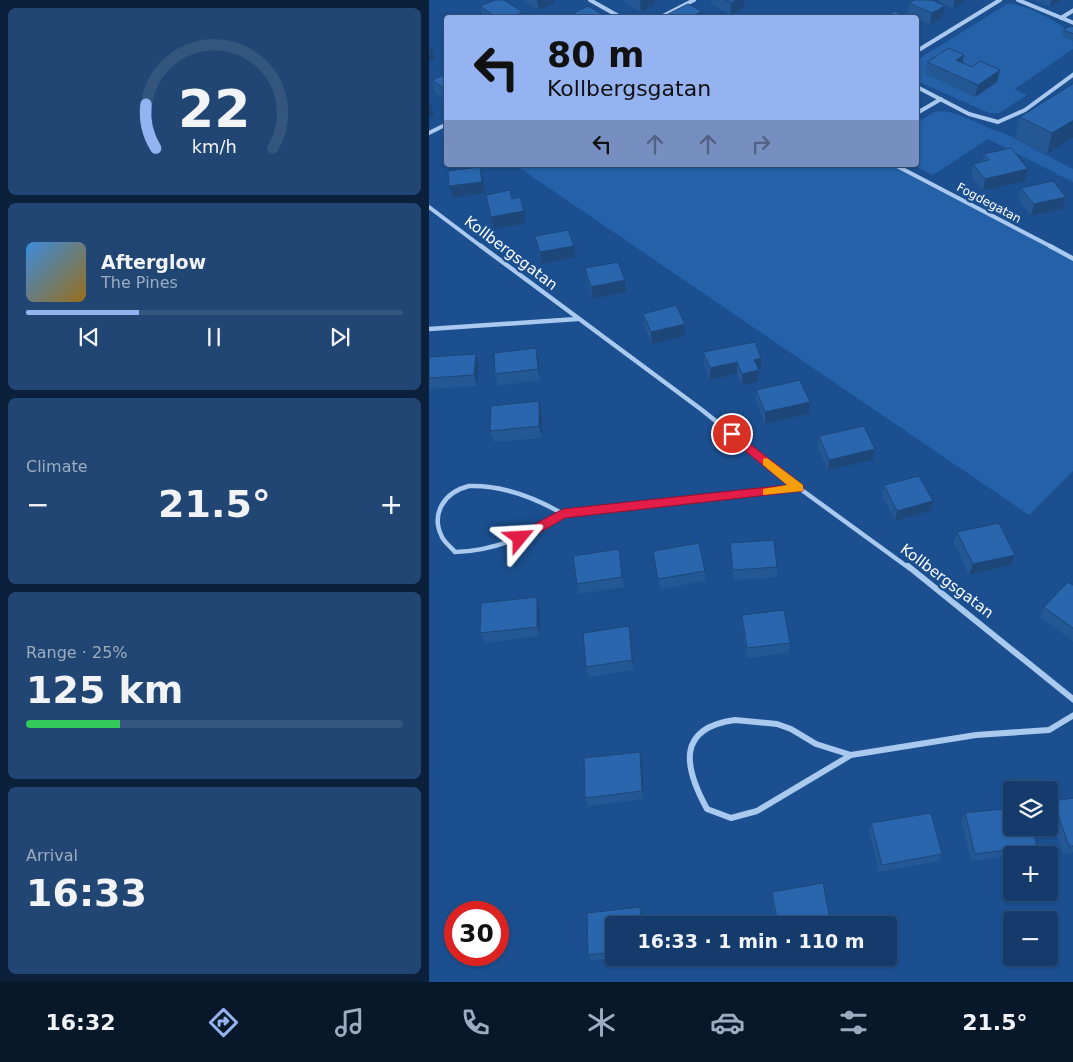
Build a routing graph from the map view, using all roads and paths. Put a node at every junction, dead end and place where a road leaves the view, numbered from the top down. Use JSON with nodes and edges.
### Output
{"nodes":[{"id":1,"x":589,"y":0,"type":"edge"},
{"id":2,"x":694,"y":0,"type":"edge"},
{"id":3,"x":1000,"y":0,"type":"edge"},
{"id":4,"x":1018,"y":0,"type":"edge"},
{"id":5,"x":1073,"y":10,"type":"edge"},
{"id":6,"x":616,"y":15,"type":"edge"},
{"id":7,"x":665,"y":15,"type":"edge"},
{"id":8,"x":1061,"y":18,"type":"junction"},
{"id":9,"x":1073,"y":23,"type":"edge"},
{"id":10,"x":919,"y":50,"type":"edge"},
{"id":11,"x":1073,"y":74,"type":"edge"},
{"id":12,"x":919,"y":88,"type":"edge"},
{"id":13,"x":941,"y":99,"type":"junction"},
{"id":14,"x":919,"y":112,"type":"edge"},
{"id":15,"x":444,"y":126,"type":"edge"},
{"id":16,"x":429,"y":133,"type":"edge"},
{"id":17,"x":899,"y":167,"type":"edge"},
{"id":18,"x":429,"y":207,"type":"edge"},
{"id":19,"x":1073,"y":259,"type":"edge"},
{"id":20,"x":577,"y":319,"type":"junction"},
{"id":21,"x":429,"y":330,"type":"edge"},
{"id":22,"x":799,"y":488,"type":"junction"},
{"id":23,"x":563,"y":514,"type":"junction"},
{"id":24,"x":1073,"y":700,"type":"edge"},
{"id":25,"x":1073,"y":715,"type":"edge"},
{"id":26,"x":851,"y":755,"type":"junction"}],
"edges":[{"from":1,"to":6,"type":"street"},
{"from":2,"to":7,"type":"street"},
{"from":3,"to":10,"type":"street"},
{"from":4,"to":8,"type":"street"},
{"from":5,"to":8,"type":"street"},
{"from":8,"to":9,"type":"street"},
{"from":11,"to":13,"type":"street"},
{"from":12,"to":13,"type":"street"},
{"from":13,"to":14,"type":"street"},
{"from":15,"to":16,"type":"street"},
{"from":17,"to":19,"type":"street","name":"Fogdegatan"},
{"from":18,"to":20,"type":"street","name":"Kollbergsgatan"},
{"from":20,"to":21,"type":"street"},
{"from":20,"to":22,"type":"street","name":"Kollbergsgatan"},
{"from":22,"to":23,"type":"street"},
{"from":22,"to":24,"type":"street","name":"Kollbergsgatan"},
{"from":23,"to":23,"type":"street"},
{"from":25,"to":26,"type":"street"},
{"from":26,"to":26,"type":"street"}]}
